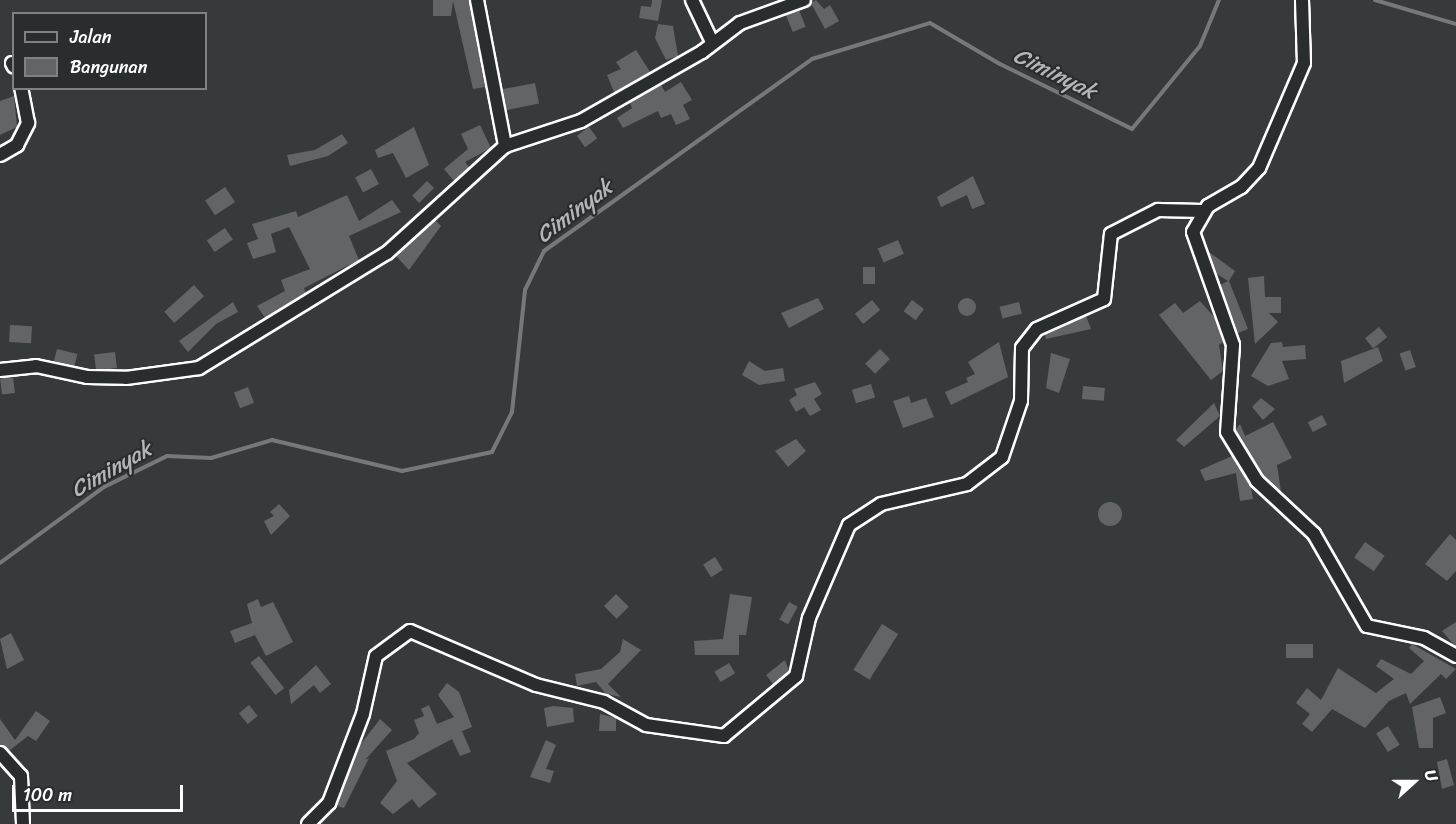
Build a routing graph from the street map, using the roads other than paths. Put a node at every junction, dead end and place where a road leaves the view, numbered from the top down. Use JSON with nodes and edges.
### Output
{"nodes":[{"id":1,"x":477,"y":0,"type":"edge"},
{"id":2,"x":692,"y":0,"type":"edge"},
{"id":3,"x":804,"y":0,"type":"edge"},
{"id":4,"x":1302,"y":0,"type":"edge"},
{"id":5,"x":712,"y":42,"type":"junction"},
{"id":6,"x":21,"y":90,"type":"edge"},
{"id":7,"x":506,"y":146,"type":"junction"},
{"id":8,"x":0,"y":156,"type":"edge"},
{"id":9,"x":1203,"y":211,"type":"junction"},
{"id":10,"x":0,"y":370,"type":"edge"},
{"id":11,"x":1456,"y":656,"type":"edge"},
{"id":12,"x":0,"y":753,"type":"edge"},
{"id":13,"x":23,"y":824,"type":"edge"},
{"id":14,"x":308,"y":824,"type":"edge"}],
"edges":[{"from":1,"to":7,"type":"street"},
{"from":2,"to":5,"type":"street"},
{"from":3,"to":5,"type":"street"},
{"from":4,"to":9,"type":"street"},
{"from":5,"to":7,"type":"street"},
{"from":6,"to":8,"type":"street"},
{"from":7,"to":10,"type":"street"},
{"from":9,"to":11,"type":"street"},
{"from":9,"to":14,"type":"street"},
{"from":12,"to":13,"type":"street"}]}
